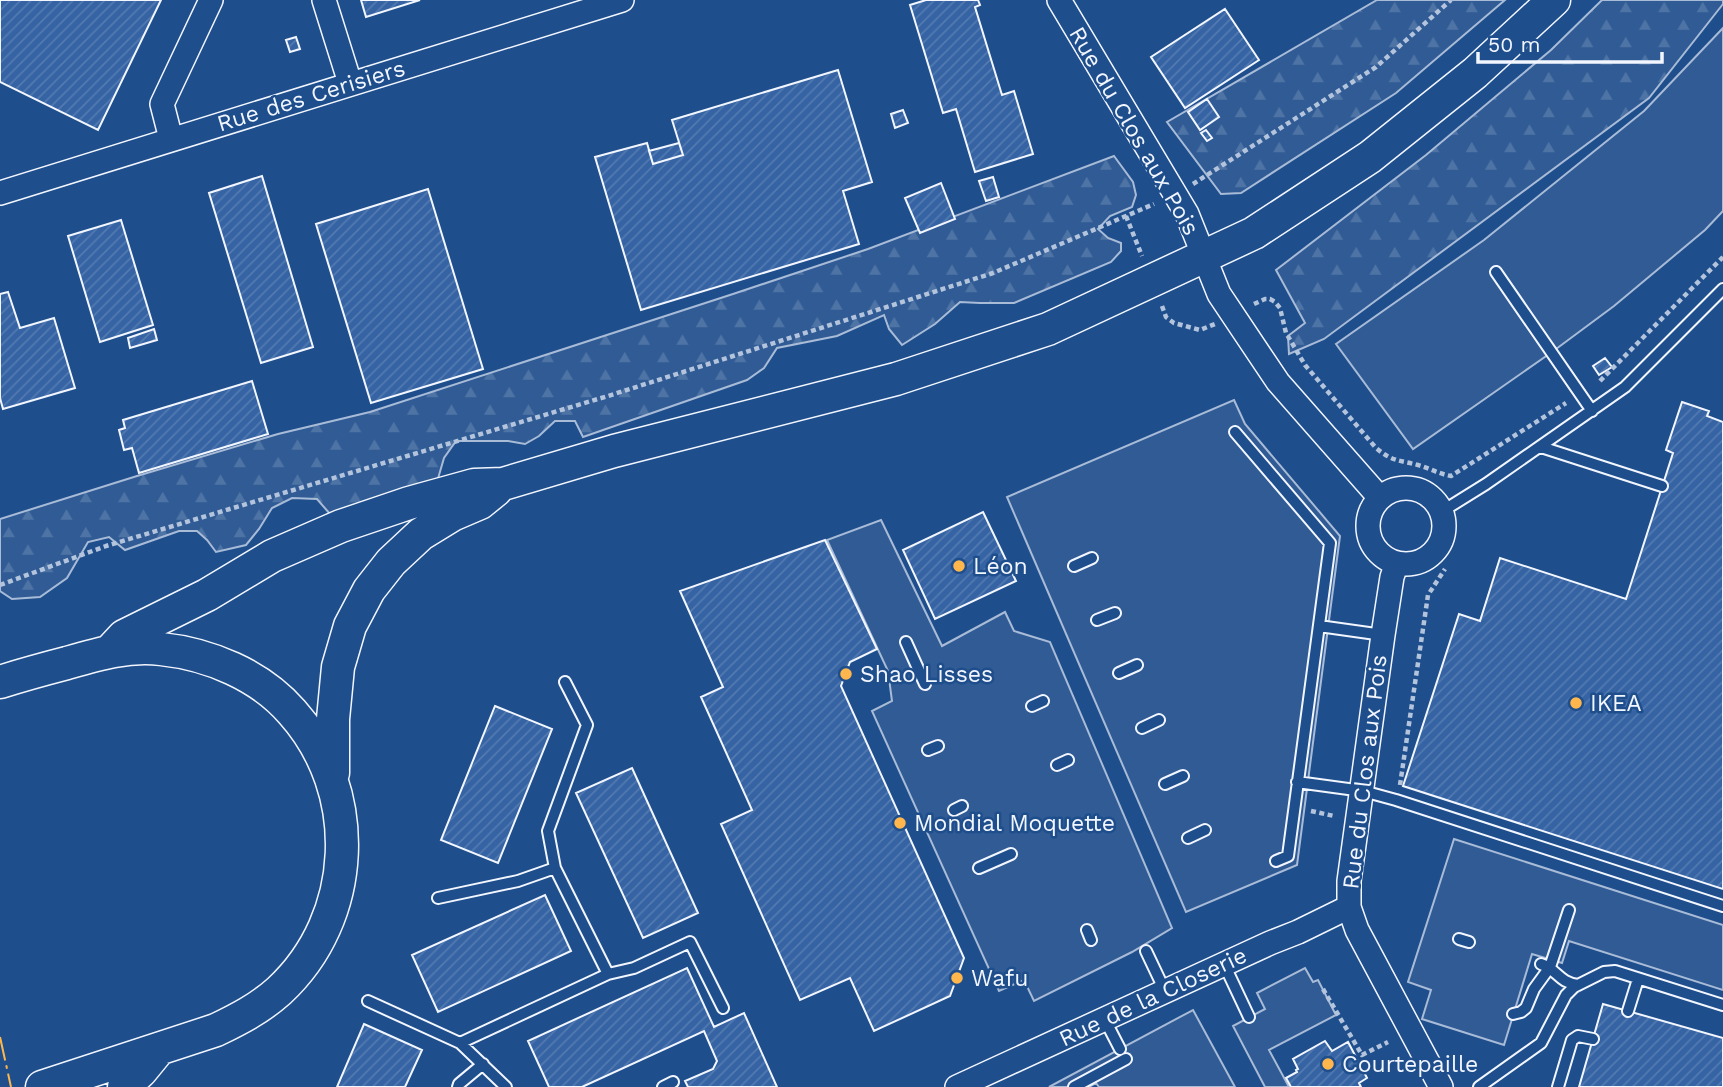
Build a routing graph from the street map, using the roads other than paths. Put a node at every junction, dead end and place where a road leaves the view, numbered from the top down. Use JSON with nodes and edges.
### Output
{"nodes":[{"id":1,"x":211,"y":0,"type":"edge"},
{"id":2,"x":324,"y":0,"type":"edge"},
{"id":3,"x":622,"y":0,"type":"edge"},
{"id":4,"x":1059,"y":0,"type":"edge"},
{"id":5,"x":1555,"y":0,"type":"edge"},
{"id":6,"x":350,"y":83,"type":"junction"},
{"id":7,"x":171,"y":139,"type":"junction"},
{"id":8,"x":0,"y":193,"type":"edge"},
{"id":9,"x":1204,"y":257,"type":"junction"},
{"id":10,"x":1496,"y":272,"type":"dead end"},
{"id":11,"x":1723,"y":289,"type":"edge"},
{"id":12,"x":1592,"y":411,"type":"junction"},
{"id":13,"x":1235,"y":432,"type":"dead end"},
{"id":14,"x":1541,"y":447,"type":"junction"},
{"id":15,"x":503,"y":484,"type":"junction"},
{"id":16,"x":1662,"y":486,"type":"dead end"},
{"id":17,"x":1380,"y":498,"type":"junction"},
{"id":18,"x":1441,"y":512,"type":"junction"},
{"id":19,"x":1092,"y":558,"type":"dead end"},
{"id":20,"x":1397,"y":563,"type":"junction"},
{"id":21,"x":1074,"y":566,"type":"dead end"},
{"id":22,"x":1325,"y":584,"type":"junction"},
{"id":23,"x":1313,"y":589,"type":"dead end"},
{"id":24,"x":1115,"y":613,"type":"dead end"},
{"id":25,"x":1097,"y":620,"type":"dead end"},
{"id":26,"x":1319,"y":626,"type":"junction"},
{"id":27,"x":1383,"y":635,"type":"junction"},
{"id":28,"x":906,"y":642,"type":"dead end"},
{"id":29,"x":110,"y":651,"type":"junction"},
{"id":30,"x":1315,"y":653,"type":"junction"},
{"id":31,"x":1303,"y":658,"type":"dead end"},
{"id":32,"x":1137,"y":665,"type":"dead end"},
{"id":33,"x":1119,"y":673,"type":"dead end"},
{"id":34,"x":0,"y":682,"type":"edge"},
{"id":35,"x":565,"y":682,"type":"dead end"},
{"id":36,"x":925,"y":684,"type":"dead end"},
{"id":37,"x":1159,"y":720,"type":"dead end"},
{"id":38,"x":1306,"y":724,"type":"junction"},
{"id":39,"x":1142,"y":728,"type":"dead end"},
{"id":40,"x":1294,"y":729,"type":"dead end"},
{"id":41,"x":1068,"y":760,"type":"dead end"},
{"id":42,"x":1057,"y":765,"type":"dead end"},
{"id":43,"x":1183,"y":776,"type":"dead end"},
{"id":44,"x":333,"y":782,"type":"junction"},
{"id":45,"x":1165,"y":784,"type":"dead end"},
{"id":46,"x":1297,"y":787,"type":"junction"},
{"id":47,"x":1363,"y":791,"type":"junction"},
{"id":48,"x":1284,"y":796,"type":"dead end"},
{"id":49,"x":1205,"y":830,"type":"dead end"},
{"id":50,"x":1188,"y":838,"type":"dead end"},
{"id":51,"x":1011,"y":854,"type":"dead end"},
{"id":52,"x":1276,"y":861,"type":"dead end"},
{"id":53,"x":555,"y":868,"type":"junction"},
{"id":54,"x":979,"y":868,"type":"dead end"},
{"id":55,"x":438,"y":898,"type":"dead end"},
{"id":56,"x":1723,"y":906,"type":"edge"},
{"id":57,"x":1349,"y":907,"type":"junction"},
{"id":58,"x":1569,"y":910,"type":"dead end"},
{"id":59,"x":1146,"y":951,"type":"dead end"},
{"id":60,"x":1224,"y":964,"type":"junction"},
{"id":61,"x":1546,"y":966,"type":"junction"},
{"id":62,"x":608,"y":974,"type":"junction"},
{"id":63,"x":1638,"y":979,"type":"junction"},
{"id":64,"x":1578,"y":985,"type":"junction"},
{"id":65,"x":1166,"y":990,"type":"junction"},
{"id":66,"x":368,"y":1001,"type":"dead end"},
{"id":67,"x":1723,"y":1005,"type":"edge"},
{"id":68,"x":723,"y":1008,"type":"dead end"},
{"id":69,"x":1628,"y":1011,"type":"dead end"},
{"id":70,"x":1513,"y":1014,"type":"dead end"},
{"id":71,"x":1249,"y":1017,"type":"dead end"},
{"id":72,"x":1104,"y":1018,"type":"junction"},
{"id":73,"x":1593,"y":1040,"type":"dead end"},
{"id":74,"x":460,"y":1042,"type":"junction"},
{"id":75,"x":160,"y":1048,"type":"junction"},
{"id":76,"x":483,"y":1064,"type":"junction"},
{"id":77,"x":42,"y":1087,"type":"edge"},
{"id":78,"x":124,"y":1087,"type":"edge"},
{"id":79,"x":458,"y":1087,"type":"edge"},
{"id":80,"x":506,"y":1087,"type":"edge"},
{"id":81,"x":957,"y":1087,"type":"edge"},
{"id":82,"x":1074,"y":1087,"type":"edge"},
{"id":83,"x":1441,"y":1087,"type":"edge"},
{"id":84,"x":1479,"y":1087,"type":"edge"},
{"id":85,"x":1558,"y":1087,"type":"edge"}],
"edges":[{"from":1,"to":7,"type":"street"},
{"from":2,"to":6,"type":"street"},
{"from":3,"to":6,"type":"street","name":"Rue des Cerisiers"},
{"from":4,"to":9,"type":"street","name":"Rue du Clos aux Pois"},
{"from":5,"to":9,"type":"main road"},
{"from":6,"to":7,"type":"street","name":"Rue des Cerisiers"},
{"from":7,"to":8,"type":"street","name":"Rue des Cerisiers"},
{"from":9,"to":15,"type":"main road"},
{"from":9,"to":17,"type":"street","name":"Rue du Clos aux Pois"},
{"from":10,"to":12,"type":"lane"},
{"from":11,"to":12,"type":"lane"},
{"from":12,"to":14,"type":"lane"},
{"from":13,"to":22,"type":"lane"},
{"from":14,"to":16,"type":"lane"},
{"from":14,"to":18,"type":"lane"},
{"from":15,"to":29,"type":"main road"},
{"from":15,"to":44,"type":"main road"},
{"from":17,"to":18,"type":"street"},
{"from":17,"to":20,"type":"street"},
{"from":18,"to":20,"type":"street"},
{"from":19,"to":21,"type":"lane"},
{"from":20,"to":27,"type":"street","name":"Rue du Clos aux Pois"},
{"from":22,"to":23,"type":"lane"},
{"from":22,"to":26,"type":"lane"},
{"from":24,"to":25,"type":"lane"},
{"from":26,"to":27,"type":"lane"},
{"from":26,"to":30,"type":"lane"},
{"from":27,"to":47,"type":"street","name":"Rue du Clos aux Pois"},
{"from":28,"to":36,"type":"lane"},
{"from":29,"to":34,"type":"main road"},
{"from":29,"to":44,"type":"main road"},
{"from":30,"to":31,"type":"lane"},
{"from":30,"to":38,"type":"lane"},
{"from":32,"to":33,"type":"lane"},
{"from":35,"to":53,"type":"lane"},
{"from":37,"to":39,"type":"lane"},
{"from":38,"to":40,"type":"lane"},
{"from":38,"to":46,"type":"lane"},
{"from":41,"to":42,"type":"lane"},
{"from":43,"to":45,"type":"lane"},
{"from":44,"to":75,"type":"main road"},
{"from":46,"to":47,"type":"lane"},
{"from":46,"to":48,"type":"lane"},
{"from":46,"to":52,"type":"lane"},
{"from":47,"to":56,"type":"lane"},
{"from":47,"to":57,"type":"street","name":"Rue du Clos aux Pois"},
{"from":49,"to":50,"type":"lane"},
{"from":51,"to":54,"type":"lane"},
{"from":53,"to":55,"type":"lane"},
{"from":53,"to":62,"type":"lane"},
{"from":57,"to":60,"type":"street","name":"Rue de la Closerie"},
{"from":57,"to":83,"type":"street","name":"Rue du Clos aux Pois"},
{"from":58,"to":61,"type":"lane"},
{"from":59,"to":65,"type":"lane"},
{"from":60,"to":65,"type":"street","name":"Rue de la Closerie"},
{"from":60,"to":71,"type":"lane"},
{"from":61,"to":64,"type":"lane"},
{"from":61,"to":70,"type":"lane"},
{"from":62,"to":68,"type":"lane"},
{"from":62,"to":74,"type":"lane"},
{"from":63,"to":64,"type":"lane"},
{"from":63,"to":67,"type":"lane"},
{"from":63,"to":69,"type":"lane"},
{"from":64,"to":84,"type":"lane"},
{"from":65,"to":72,"type":"street","name":"Rue de la Closerie"},
{"from":66,"to":74,"type":"lane"},
{"from":72,"to":81,"type":"street","name":"Rue de la Closerie"},
{"from":72,"to":82,"type":"lane"},
{"from":73,"to":85,"type":"lane"},
{"from":74,"to":76,"type":"lane"},
{"from":75,"to":77,"type":"main road"},
{"from":75,"to":78,"type":"main road"},
{"from":76,"to":79,"type":"lane"},
{"from":76,"to":80,"type":"lane"}]}
